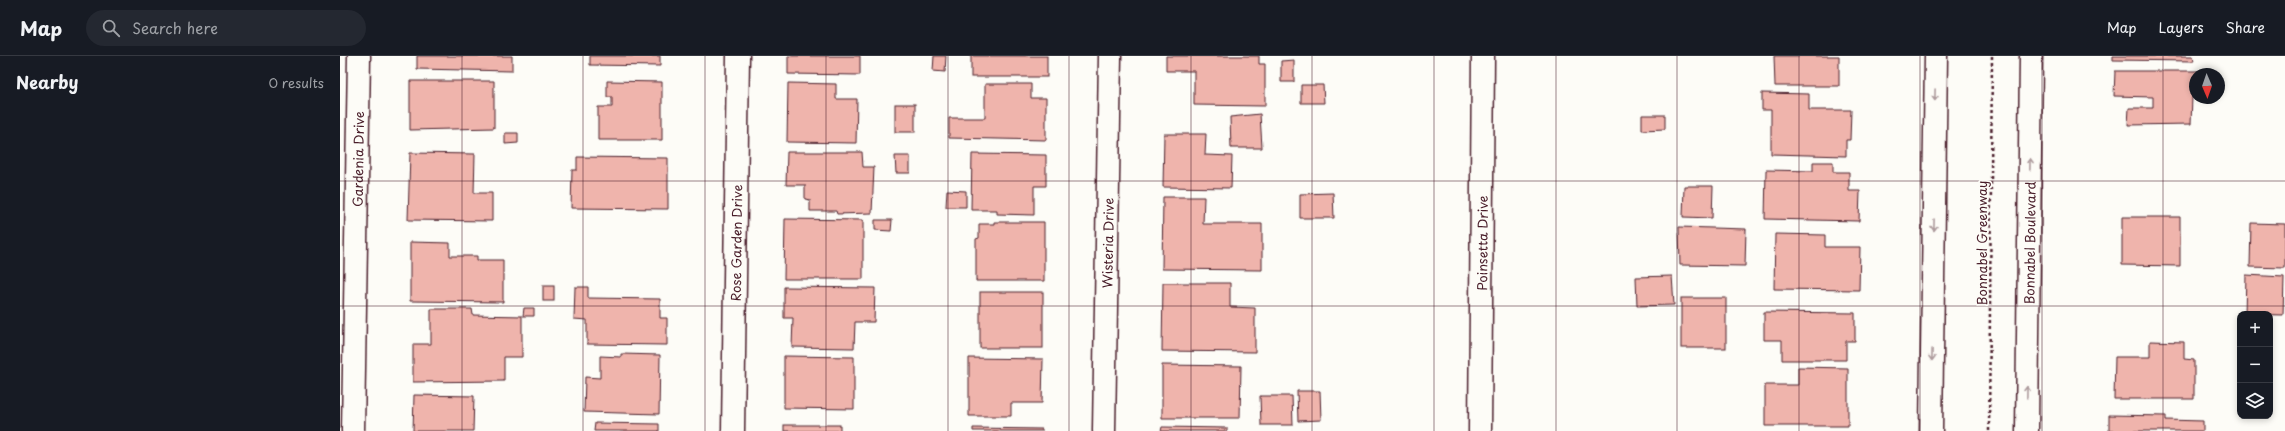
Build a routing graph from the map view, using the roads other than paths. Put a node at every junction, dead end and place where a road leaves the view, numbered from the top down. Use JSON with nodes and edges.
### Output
{"nodes":[{"id":1,"x":359,"y":56,"type":"edge"},
{"id":2,"x":738,"y":56,"type":"edge"},
{"id":3,"x":1110,"y":56,"type":"edge"},
{"id":4,"x":1483,"y":56,"type":"edge"},
{"id":5,"x":1936,"y":56,"type":"edge"},
{"id":6,"x":2031,"y":56,"type":"edge"},
{"id":7,"x":353,"y":431,"type":"edge"},
{"id":8,"x":733,"y":431,"type":"edge"},
{"id":9,"x":1104,"y":431,"type":"edge"},
{"id":10,"x":1480,"y":431,"type":"edge"},
{"id":11,"x":1931,"y":431,"type":"edge"},
{"id":12,"x":2027,"y":431,"type":"edge"}],
"edges":[{"from":1,"to":7,"type":"street","name":"Gardenia Drive"},
{"from":2,"to":8,"type":"street","name":"Rose Garden Drive"},
{"from":3,"to":9,"type":"street","name":"Wisteria Drive"},
{"from":4,"to":10,"type":"street","name":"Poinsetta Drive"},
{"from":5,"to":11,"type":"street","one_way":true},
{"from":12,"to":6,"type":"street","name":"Bonnabel Boulevard","one_way":true}]}
